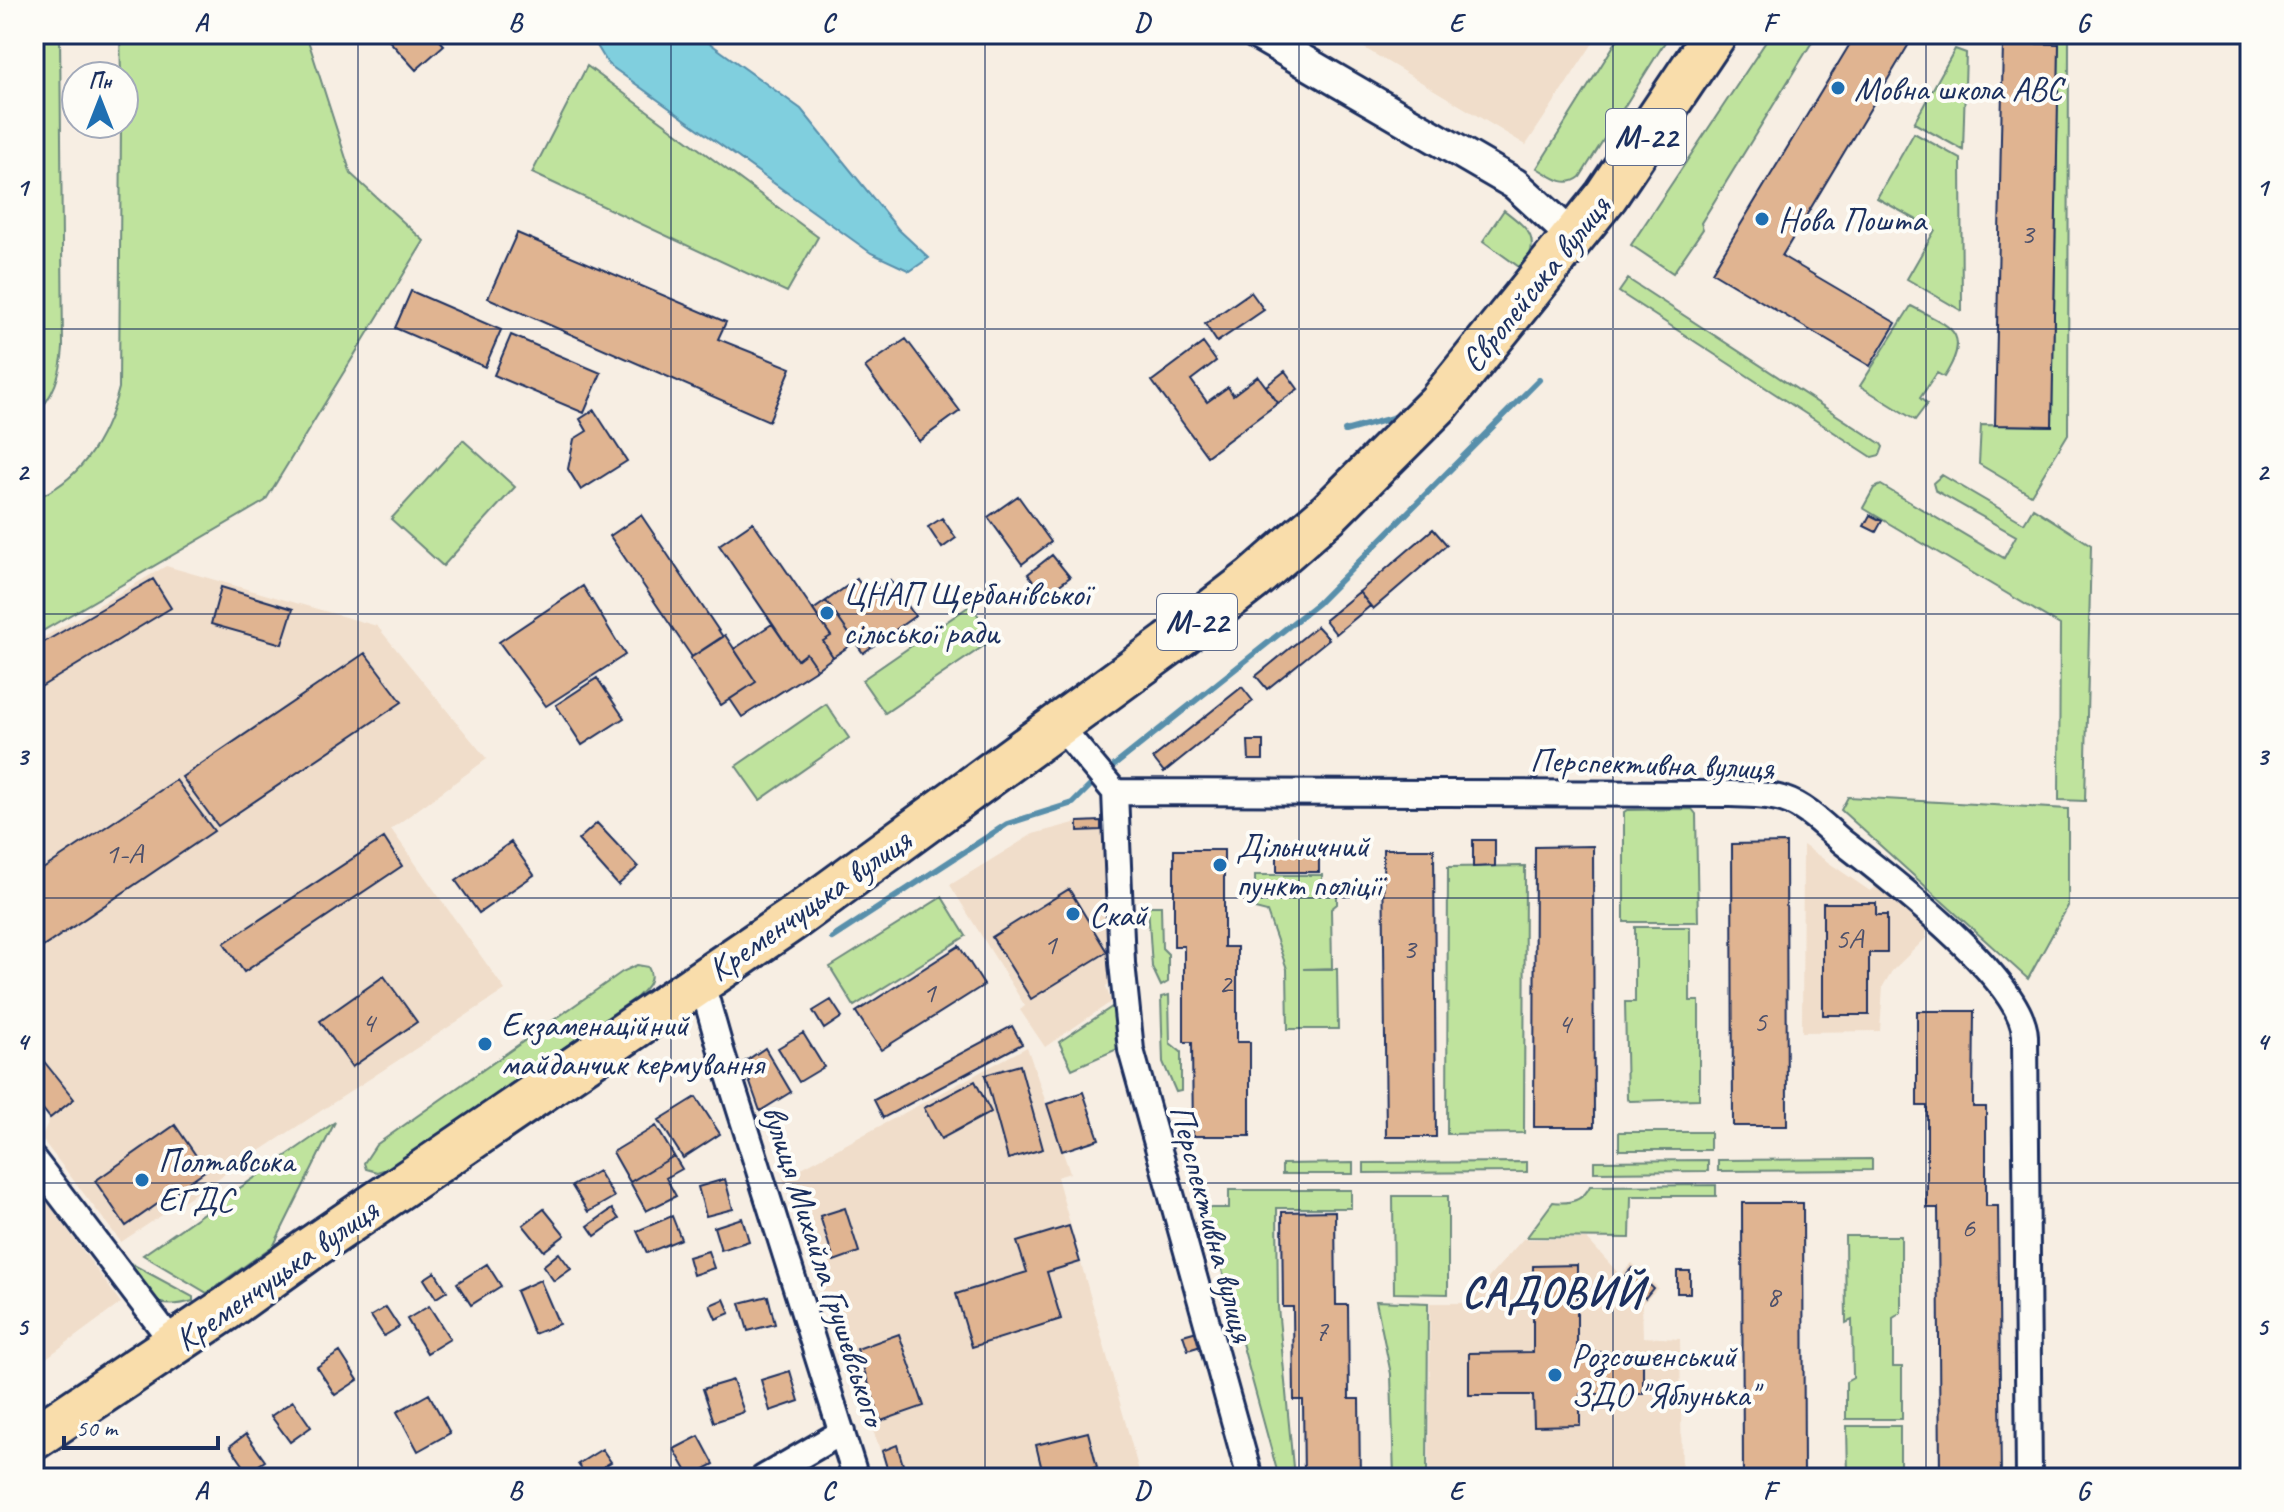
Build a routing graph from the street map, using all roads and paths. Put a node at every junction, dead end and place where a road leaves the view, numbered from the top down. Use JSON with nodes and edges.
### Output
{"nodes":[{"id":1,"x":1257,"y":34,"type":"edge"},
{"id":2,"x":1715,"y":34,"type":"edge"},
{"id":3,"x":1573,"y":237,"type":"junction"},
{"id":4,"x":1330,"y":512,"type":"joint"},
{"id":5,"x":1058,"y":724,"type":"junction"},
{"id":6,"x":1115,"y":792,"type":"junction"},
{"id":7,"x":701,"y":980,"type":"junction"},
{"id":8,"x":34,"y":1160,"type":"edge"},
{"id":9,"x":174,"y":1344,"type":"junction"},
{"id":10,"x":842,"y":1432,"type":"junction"},
{"id":11,"x":34,"y":1438,"type":"edge"},
{"id":12,"x":763,"y":1478,"type":"edge"},
{"id":13,"x":856,"y":1478,"type":"edge"},
{"id":14,"x":1250,"y":1478,"type":"edge"},
{"id":15,"x":2029,"y":1478,"type":"edge"}],
"edges":[{"from":1,"to":3,"type":"street"},
{"from":2,"to":3,"type":"highway","name":"Європейська вулиця","number":"М-22"},
{"from":3,"to":4,"type":"highway","name":"Європейська вулиця","number":"М-22"},
{"from":4,"to":5,"type":"highway","name":"Кременчуцька вулиця","number":"М-22"},
{"from":5,"to":6,"type":"street"},
{"from":5,"to":7,"type":"highway","name":"Кременчуцька вулиця","number":"М-22"},
{"from":6,"to":14,"type":"street","name":"Перспективна вулиця"},
{"from":6,"to":15,"type":"street","name":"Перспективна вулиця"},
{"from":7,"to":9,"type":"highway","name":"Кременчуцька вулиця","number":"М-22"},
{"from":7,"to":10,"type":"street","name":"вулиця Михайла Грушевського"},
{"from":8,"to":9,"type":"street"},
{"from":9,"to":11,"type":"highway","name":"Кременчуцька вулиця","number":"М-22"},
{"from":10,"to":12,"type":"street"},
{"from":10,"to":13,"type":"street","name":"вулиця Михайла Грушевського"}]}
